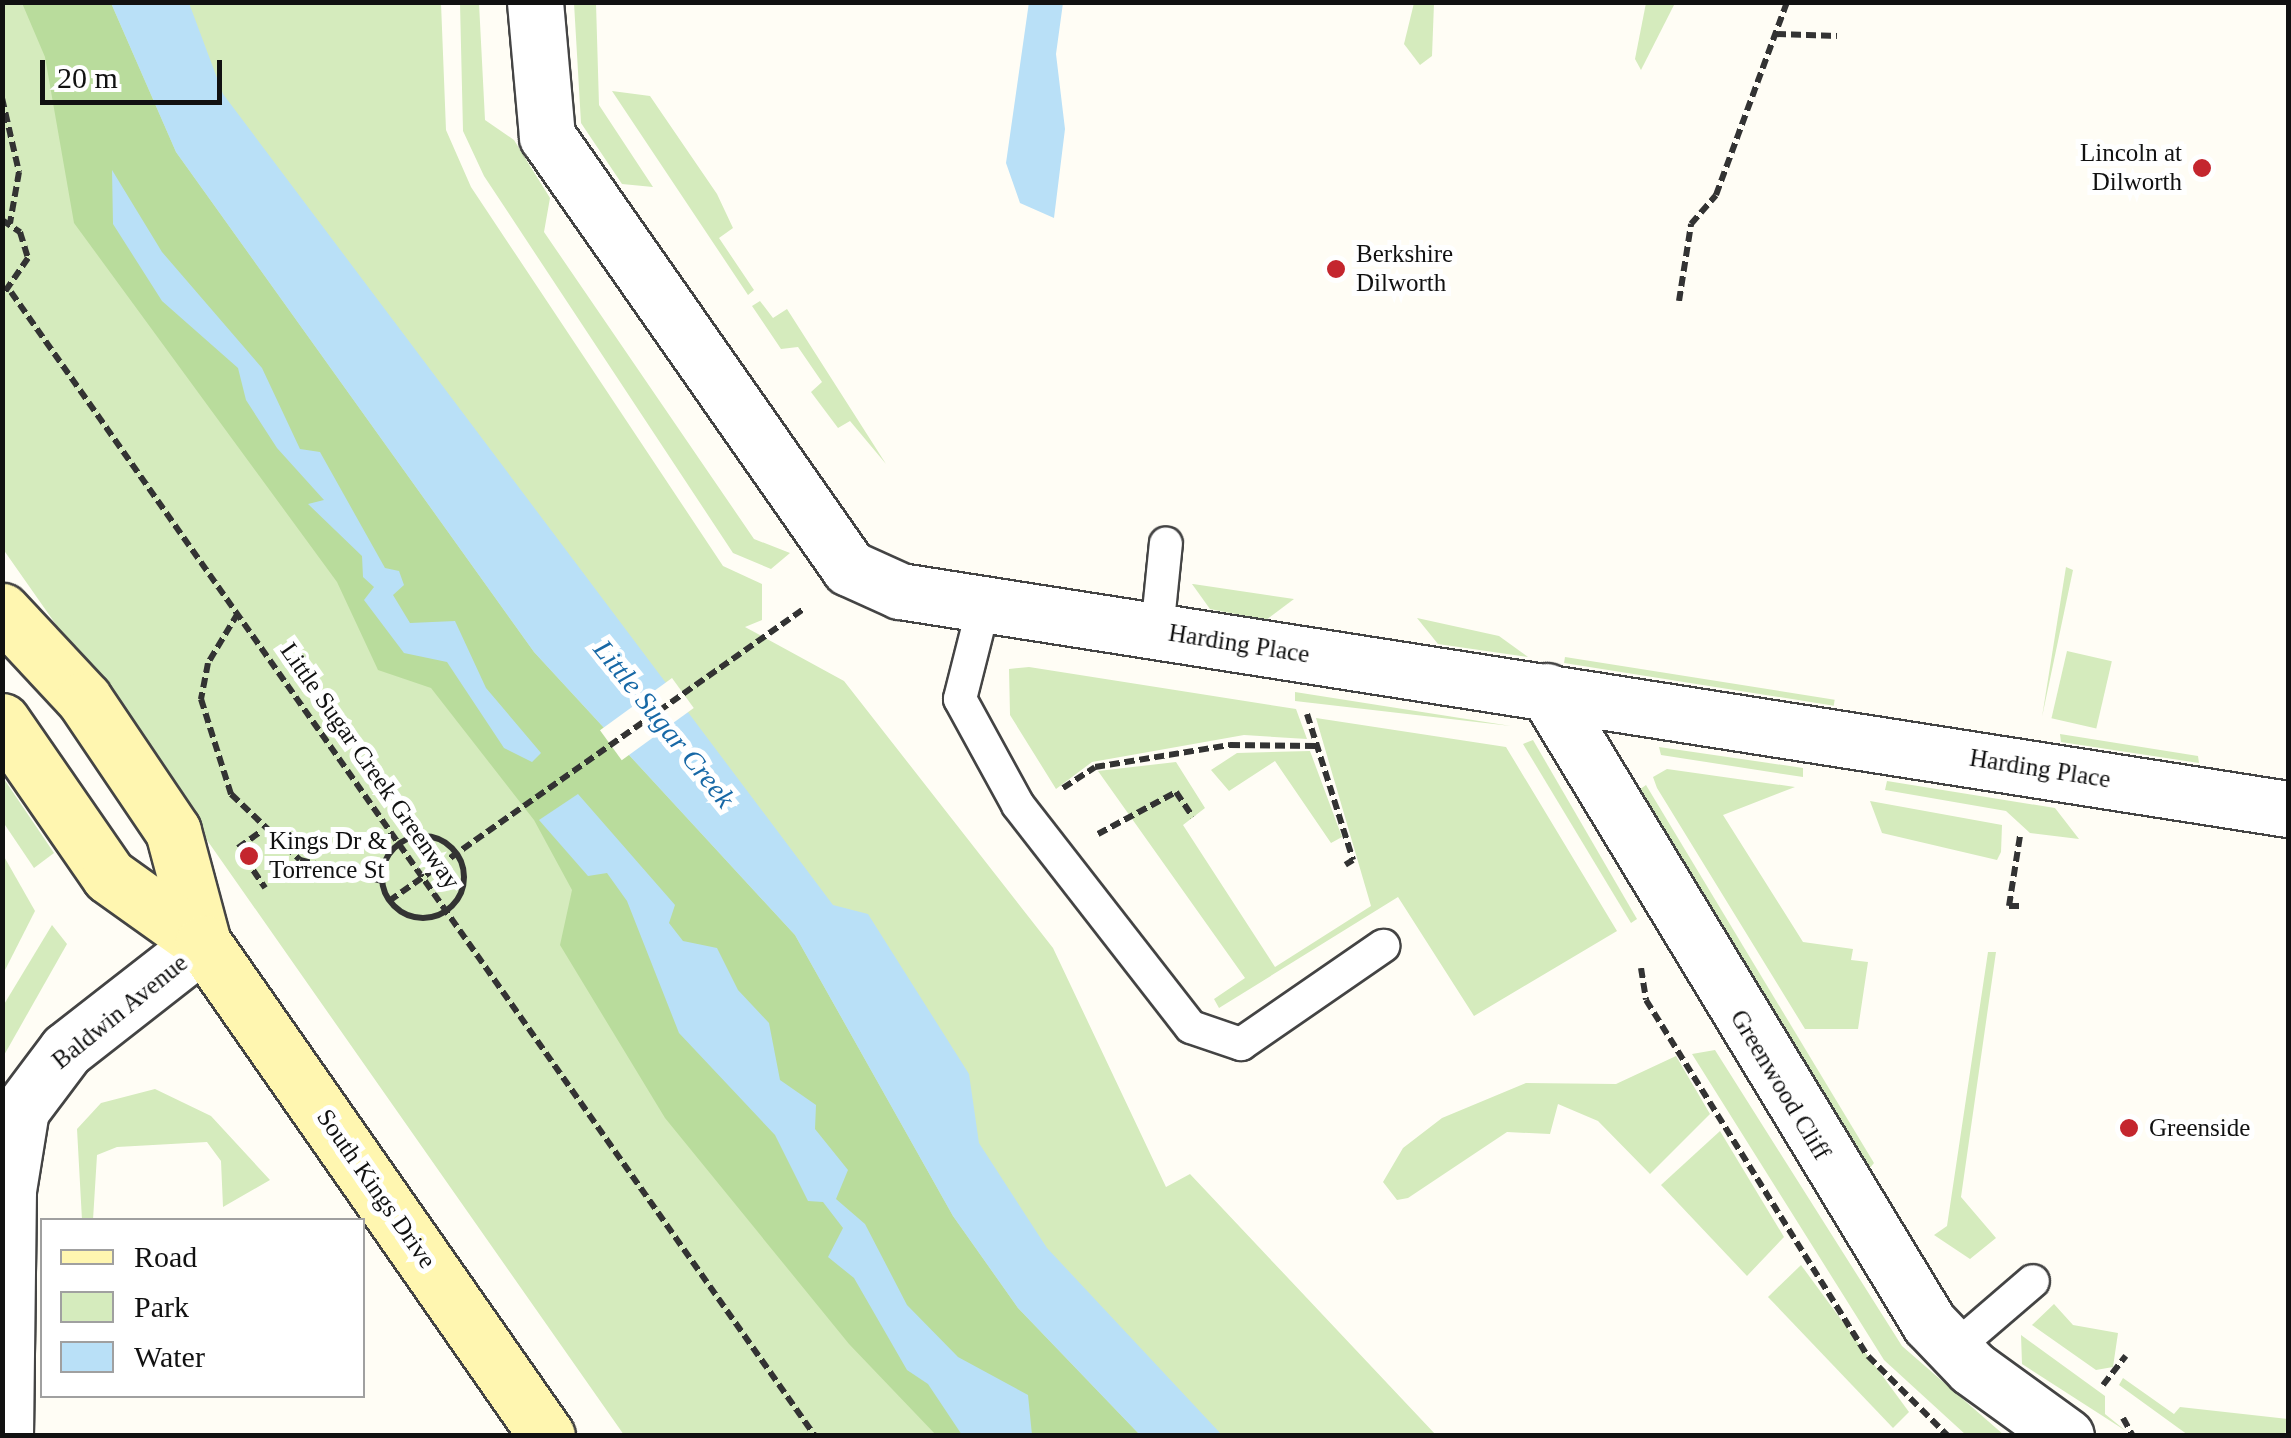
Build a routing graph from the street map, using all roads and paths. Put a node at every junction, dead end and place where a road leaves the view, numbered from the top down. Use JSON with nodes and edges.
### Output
{"nodes":[{"id":1,"x":535,"y":2,"type":"edge"},
{"id":2,"x":1787,"y":2,"type":"edge"},
{"id":3,"x":1776,"y":34,"type":"junction"},
{"id":4,"x":1838,"y":36,"type":"dead end"},
{"id":5,"x":2,"y":98,"type":"edge"},
{"id":6,"x":12,"y":130,"type":"junction"},
{"id":7,"x":2,"y":133,"type":"edge"},
{"id":8,"x":6,"y":222,"type":"edge"},
{"id":9,"x":7,"y":294,"type":"edge"},
{"id":10,"x":1679,"y":301,"type":"dead end"},
{"id":11,"x":1166,"y":543,"type":"dead end"},
{"id":12,"x":822,"y":595,"type":"dead end"},
{"id":13,"x":984,"y":604,"type":"junction"},
{"id":14,"x":2,"y":611,"type":"edge"},
{"id":15,"x":238,"y":612,"type":"junction"},
{"id":16,"x":1157,"y":631,"type":"junction"},
{"id":17,"x":1546,"y":691,"type":"junction"},
{"id":18,"x":1305,"y":707,"type":"dead end"},
{"id":19,"x":2,"y":721,"type":"edge"},
{"id":20,"x":1316,"y":746,"type":"junction"},
{"id":21,"x":2288,"y":809,"type":"edge"},
{"id":22,"x":1025,"y":814,"type":"junction"},
{"id":23,"x":1192,"y":817,"type":"dead end"},
{"id":24,"x":261,"y":831,"type":"junction"},
{"id":25,"x":2020,"y":836,"type":"dead end"},
{"id":26,"x":399,"y":844,"type":"junction"},
{"id":27,"x":457,"y":852,"type":"junction"},
{"id":28,"x":1058,"y":856,"type":"junction"},
{"id":29,"x":1345,"y":865,"type":"dead end"},
{"id":30,"x":423,"y":877,"type":"junction"},
{"id":31,"x":382,"y":881,"type":"junction"},
{"id":32,"x":265,"y":888,"type":"dead end"},
{"id":33,"x":389,"y":901,"type":"junction"},
{"id":34,"x":2018,"y":906,"type":"dead end"},
{"id":35,"x":447,"y":910,"type":"junction"},
{"id":36,"x":203,"y":943,"type":"junction"},
{"id":37,"x":1383,"y":946,"type":"dead end"},
{"id":38,"x":1638,"y":950,"type":"dead end"},
{"id":39,"x":2033,"y":1281,"type":"dead end"},
{"id":40,"x":1954,"y":1349,"type":"junction"},
{"id":41,"x":2126,"y":1356,"type":"dead end"},
{"id":42,"x":2103,"y":1385,"type":"dead end"},
{"id":43,"x":2131,"y":1426,"type":"dead end"},
{"id":44,"x":5,"y":1436,"type":"edge"},
{"id":45,"x":547,"y":1436,"type":"edge"},
{"id":46,"x":815,"y":1436,"type":"edge"},
{"id":47,"x":1948,"y":1436,"type":"edge"},
{"id":48,"x":2066,"y":1436,"type":"edge"},
{"id":49,"x":2133,"y":1436,"type":"edge"}],
"edges":[{"from":1,"to":13,"type":"street","name":"Harding Place"},
{"from":2,"to":3,"type":"path"},
{"from":3,"to":4,"type":"path"},
{"from":3,"to":10,"type":"path"},
{"from":5,"to":6,"type":"path","name":"Little Sugar Creek Greenway"},
{"from":6,"to":7,"type":"path"},
{"from":6,"to":8,"type":"path","name":"Little Sugar Creek Greenway"},
{"from":8,"to":9,"type":"path","name":"Little Sugar Creek Greenway"},
{"from":9,"to":15,"type":"path","name":"Little Sugar Creek Greenway"},
{"from":11,"to":16,"type":"lane"},
{"from":12,"to":27,"type":"path"},
{"from":13,"to":16,"type":"street","name":"Harding Place"},
{"from":13,"to":22,"type":"lane"},
{"from":14,"to":36,"type":"main road","name":"South Kings Drive"},
{"from":15,"to":24,"type":"path"},
{"from":15,"to":26,"type":"path","name":"Little Sugar Creek Greenway"},
{"from":16,"to":17,"type":"street","name":"Harding Place"},
{"from":17,"to":21,"type":"street","name":"Harding Place"},
{"from":17,"to":40,"type":"street","name":"Greenwood Cliff"},
{"from":18,"to":20,"type":"path"},
{"from":19,"to":36,"type":"main road","name":"South Kings Drive"},
{"from":20,"to":22,"type":"path"},
{"from":20,"to":29,"type":"path"},
{"from":22,"to":28,"type":"lane"},
{"from":23,"to":28,"type":"path"},
{"from":24,"to":31,"type":"path"},
{"from":24,"to":32,"type":"path"},
{"from":25,"to":34,"type":"path"},
{"from":26,"to":27,"type":"path"},
{"from":26,"to":30,"type":"path","name":"Little Sugar Creek Greenway"},
{"from":26,"to":31,"type":"path"},
{"from":27,"to":30,"type":"path"},
{"from":27,"to":35,"type":"path"},
{"from":28,"to":37,"type":"lane"},
{"from":30,"to":33,"type":"path"},
{"from":30,"to":35,"type":"path","name":"Little Sugar Creek Greenway"},
{"from":31,"to":33,"type":"path"},
{"from":33,"to":35,"type":"path"},
{"from":35,"to":46,"type":"path","name":"Little Sugar Creek Greenway"},
{"from":36,"to":44,"type":"street","name":"Baldwin Avenue"},
{"from":36,"to":45,"type":"main road","name":"South Kings Drive"},
{"from":38,"to":47,"type":"path"},
{"from":39,"to":40,"type":"lane"},
{"from":40,"to":48,"type":"street","name":"Greenwood Cliff"},
{"from":41,"to":42,"type":"path"},
{"from":43,"to":49,"type":"path"}]}
